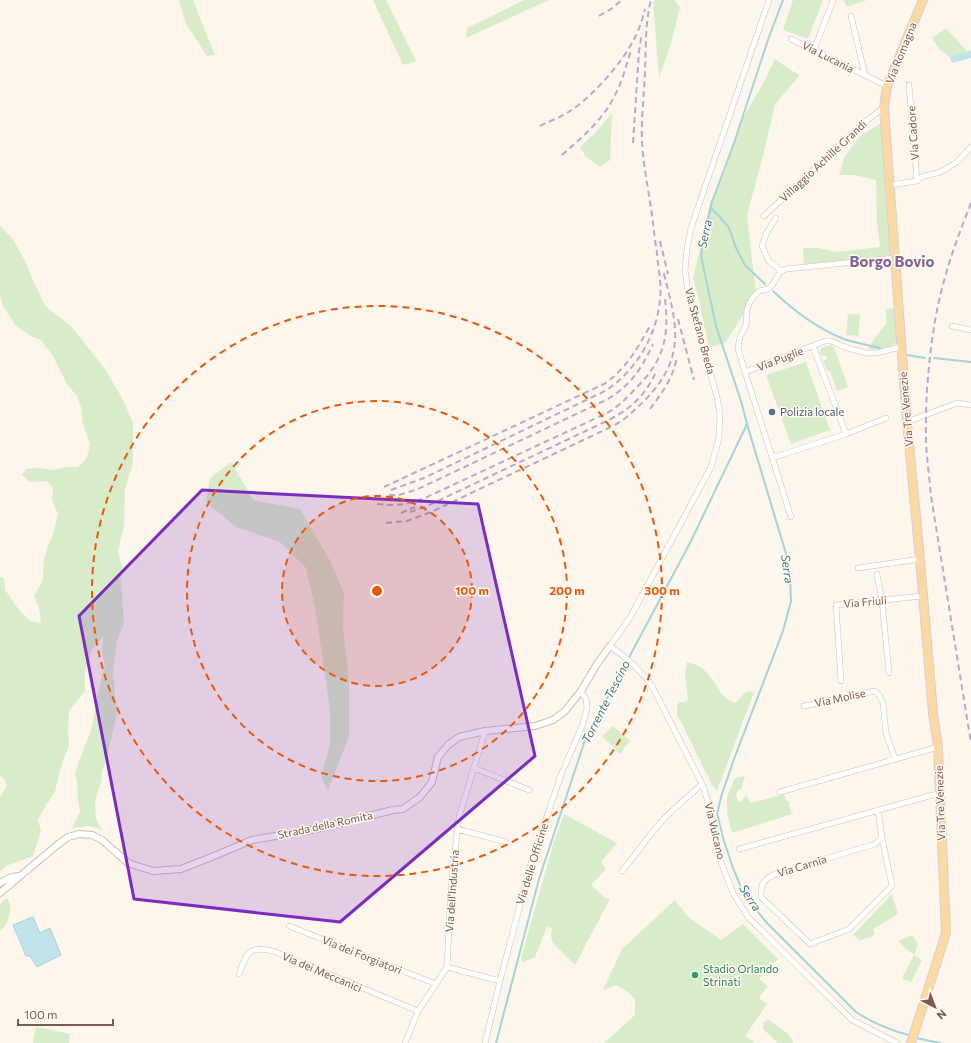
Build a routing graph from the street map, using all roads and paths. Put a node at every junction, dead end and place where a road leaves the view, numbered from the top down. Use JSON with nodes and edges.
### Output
{"nodes":[{"id":1,"x":769,"y":0,"type":"edge"},
{"id":2,"x":833,"y":0,"type":"edge"},
{"id":3,"x":923,"y":0,"type":"edge"},
{"id":4,"x":851,"y":16,"type":"dead end"},
{"id":5,"x":791,"y":39,"type":"dead end"},
{"id":6,"x":814,"y":50,"type":"junction"},
{"id":7,"x":865,"y":75,"type":"junction"},
{"id":8,"x":909,"y":85,"type":"dead end"},
{"id":9,"x":887,"y":86,"type":"junction"},
{"id":10,"x":884,"y":108,"type":"junction"},
{"id":11,"x":971,"y":147,"type":"edge"},
{"id":12,"x":917,"y":181,"type":"junction"},
{"id":13,"x":890,"y":185,"type":"junction"},
{"id":14,"x":764,"y":216,"type":"dead end"},
{"id":15,"x":776,"y":218,"type":"dead end"},
{"id":16,"x":895,"y":258,"type":"junction"},
{"id":17,"x":781,"y":271,"type":"junction"},
{"id":18,"x":952,"y":326,"type":"dead end"},
{"id":19,"x":971,"y":330,"type":"edge"},
{"id":20,"x":813,"y":346,"type":"junction"},
{"id":21,"x":901,"y":347,"type":"junction"},
{"id":22,"x":745,"y":372,"type":"junction"},
{"id":23,"x":971,"y":404,"type":"edge"},
{"id":24,"x":886,"y":418,"type":"dead end"},
{"id":25,"x":907,"y":422,"type":"junction"},
{"id":26,"x":846,"y":434,"type":"junction"},
{"id":27,"x":772,"y":458,"type":"junction"},
{"id":28,"x":791,"y":517,"type":"dead end"},
{"id":29,"x":920,"y":558,"type":"junction"},
{"id":30,"x":858,"y":568,"type":"dead end"},
{"id":31,"x":877,"y":574,"type":"dead end"},
{"id":32,"x":923,"y":596,"type":"junction"},
{"id":33,"x":882,"y":601,"type":"junction"},
{"id":34,"x":610,"y":646,"type":"junction"},
{"id":35,"x":889,"y":673,"type":"dead end"},
{"id":36,"x":841,"y":681,"type":"dead end"},
{"id":37,"x":581,"y":691,"type":"junction"},
{"id":38,"x":804,"y":706,"type":"dead end"},
{"id":39,"x":485,"y":731,"type":"junction"},
{"id":40,"x":938,"y":747,"type":"junction"},
{"id":41,"x":895,"y":759,"type":"junction"},
{"id":42,"x":474,"y":768,"type":"junction"},
{"id":43,"x":702,"y":784,"type":"junction"},
{"id":44,"x":529,"y":790,"type":"dead end"},
{"id":45,"x":780,"y":792,"type":"dead end"},
{"id":46,"x":940,"y":792,"type":"junction"},
{"id":47,"x":878,"y":810,"type":"junction"},
{"id":48,"x":457,"y":829,"type":"junction"},
{"id":49,"x":882,"y":838,"type":"junction"},
{"id":50,"x":506,"y":842,"type":"dead end"},
{"id":51,"x":739,"y":849,"type":"dead end"},
{"id":52,"x":622,"y":871,"type":"dead end"},
{"id":53,"x":20,"y":876,"type":"junction"},
{"id":54,"x":0,"y":883,"type":"edge"},
{"id":55,"x":0,"y":893,"type":"edge"},
{"id":56,"x":289,"y":926,"type":"dead end"},
{"id":57,"x":447,"y":967,"type":"junction"},
{"id":58,"x":239,"y":974,"type":"dead end"},
{"id":59,"x":500,"y":981,"type":"junction"},
{"id":60,"x":436,"y":984,"type":"junction"},
{"id":61,"x":418,"y":1012,"type":"junction"},
{"id":62,"x":405,"y":1043,"type":"edge"},
{"id":63,"x":485,"y":1043,"type":"edge"},
{"id":64,"x":896,"y":1043,"type":"edge"},
{"id":65,"x":911,"y":1043,"type":"edge"}],
"edges":[{"from":1,"to":34,"type":"street","name":"Via Stefano Breda"},
{"from":2,"to":6,"type":"street"},
{"from":3,"to":9,"type":"main road","name":"Via Romagna"},
{"from":4,"to":7,"type":"street","name":"Via Lucania"},
{"from":5,"to":6,"type":"street","name":"Via Lucania"},
{"from":6,"to":7,"type":"street","name":"Via Lucania"},
{"from":7,"to":9,"type":"street","name":"Via Lucania"},
{"from":8,"to":12,"type":"street","name":"Via Cadore"},
{"from":9,"to":10,"type":"main road","name":"Via Romagna"},
{"from":10,"to":13,"type":"main road","name":"Via Tre Venezie"},
{"from":10,"to":14,"type":"street","name":"Villaggio Achille Grandi"},
{"from":11,"to":12,"type":"street"},
{"from":12,"to":13,"type":"street"},
{"from":13,"to":16,"type":"main road","name":"Via Tre Venezie"},
{"from":15,"to":17,"type":"street"},
{"from":16,"to":17,"type":"street"},
{"from":16,"to":21,"type":"main road","name":"Via Tre Venezie"},
{"from":17,"to":22,"type":"street"},
{"from":18,"to":19,"type":"street"},
{"from":20,"to":21,"type":"street","name":"Via Puglie"},
{"from":20,"to":22,"type":"street","name":"Via Puglie"},
{"from":20,"to":26,"type":"street"},
{"from":21,"to":25,"type":"main road","name":"Via Tre Venezie"},
{"from":22,"to":27,"type":"street","name":"Via Puglie"},
{"from":23,"to":25,"type":"street"},
{"from":24,"to":26,"type":"street"},
{"from":25,"to":29,"type":"main road","name":"Via Tre Venezie"},
{"from":26,"to":27,"type":"street"},
{"from":27,"to":28,"type":"street","name":"Via Puglie"},
{"from":29,"to":30,"type":"street"},
{"from":29,"to":32,"type":"main road","name":"Via Tre Venezie"},
{"from":31,"to":33,"type":"street"},
{"from":32,"to":33,"type":"street","name":"Via Friuli"},
{"from":32,"to":40,"type":"main road","name":"Via Tre Venezie"},
{"from":33,"to":35,"type":"street"},
{"from":33,"to":36,"type":"street","name":"Via Friuli"},
{"from":34,"to":37,"type":"street","name":"Strada della Romita"},
{"from":34,"to":43,"type":"street","name":"Via Vulcano"},
{"from":37,"to":39,"type":"street","name":"Strada della Romita"},
{"from":37,"to":59,"type":"street","name":"Via delle Officine"},
{"from":38,"to":41,"type":"street","name":"Via Molise"},
{"from":39,"to":42,"type":"street","name":"Via dell'Industria"},
{"from":39,"to":53,"type":"street","name":"Strada della Romita"},
{"from":40,"to":41,"type":"street"},
{"from":40,"to":46,"type":"main road","name":"Via Tre Venezie"},
{"from":41,"to":45,"type":"street"},
{"from":42,"to":44,"type":"street"},
{"from":42,"to":48,"type":"street","name":"Via dell'Industria"},
{"from":43,"to":52,"type":"street"},
{"from":43,"to":64,"type":"street","name":"Via Vulcano"},
{"from":46,"to":47,"type":"street"},
{"from":46,"to":65,"type":"main road","name":"Via Tre Venezie"},
{"from":47,"to":49,"type":"street","name":"Via Carnia"},
{"from":47,"to":51,"type":"street"},
{"from":48,"to":50,"type":"street"},
{"from":48,"to":57,"type":"street","name":"Via dell'Industria"},
{"from":49,"to":49,"type":"street","name":"Via Carnia"},
{"from":53,"to":54,"type":"street"},
{"from":53,"to":55,"type":"street","name":"Strada della Romita"},
{"from":56,"to":60,"type":"street","name":"Via dei Forgiatori"},
{"from":57,"to":59,"type":"street"},
{"from":57,"to":60,"type":"street"},
{"from":58,"to":61,"type":"street","name":"Via dei Meccanici"},
{"from":59,"to":63,"type":"street","name":"Via delle Officine"},
{"from":60,"to":61,"type":"street"},
{"from":61,"to":62,"type":"street"}]}
